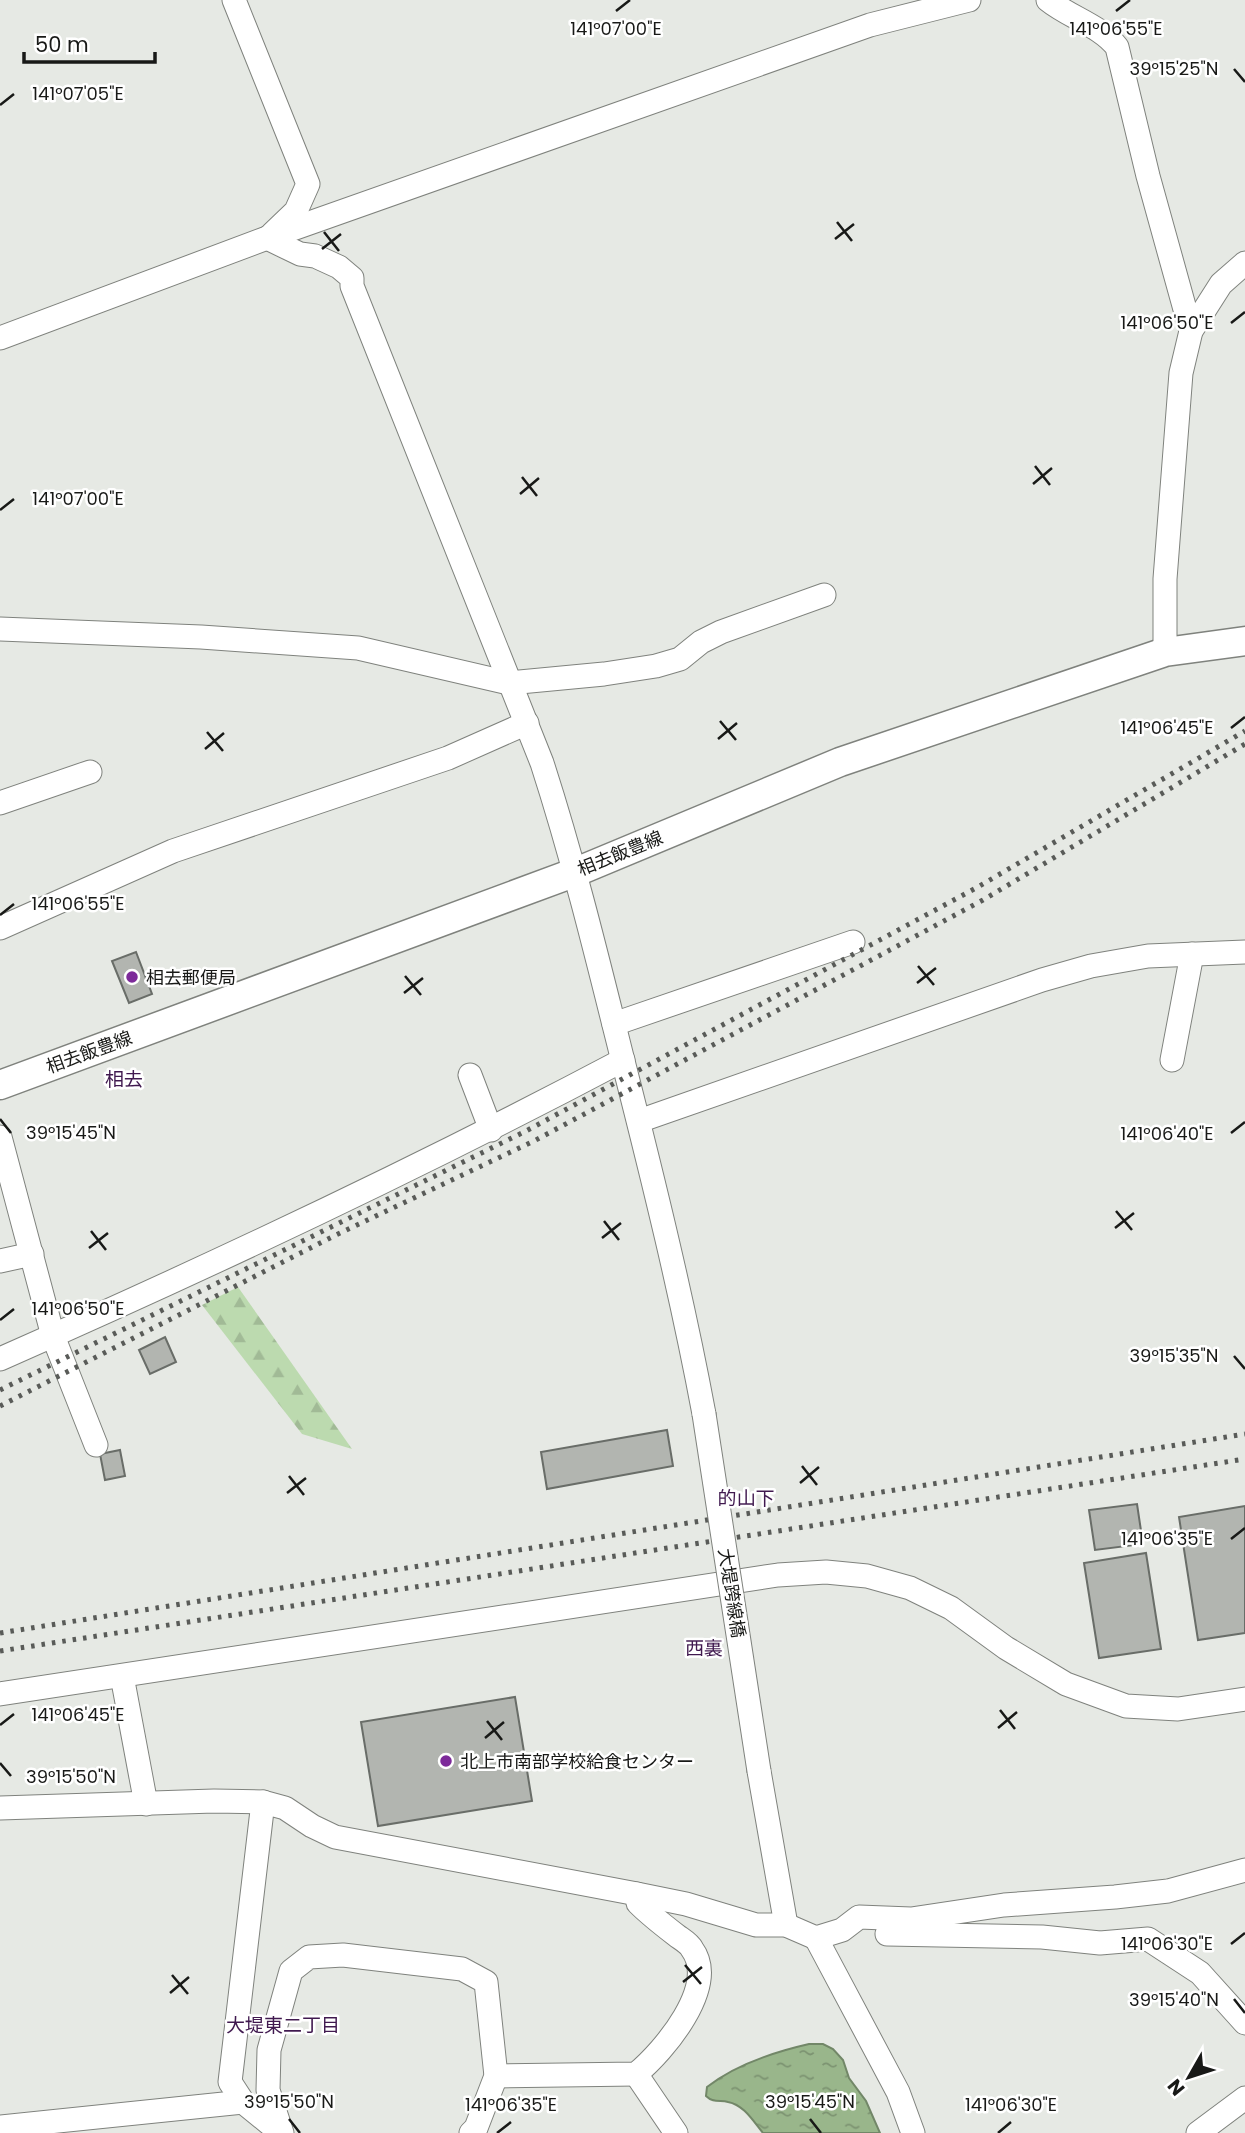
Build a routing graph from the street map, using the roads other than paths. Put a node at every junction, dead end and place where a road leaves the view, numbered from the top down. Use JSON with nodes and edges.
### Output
{"nodes":[{"id":1,"x":234,"y":0,"type":"edge"},
{"id":2,"x":969,"y":0,"type":"edge"},
{"id":3,"x":1048,"y":0,"type":"edge"},
{"id":4,"x":267,"y":238,"type":"junction"},
{"id":5,"x":1245,"y":263,"type":"edge"},
{"id":6,"x":1191,"y":331,"type":"junction"},
{"id":7,"x":0,"y":338,"type":"edge"},
{"id":8,"x":824,"y":595,"type":"dead end"},
{"id":9,"x":0,"y":629,"type":"edge"},
{"id":10,"x":1245,"y":641,"type":"edge"},
{"id":11,"x":1165,"y":652,"type":"junction"},
{"id":12,"x":509,"y":683,"type":"junction"},
{"id":13,"x":527,"y":723,"type":"junction"},
{"id":14,"x":90,"y":772,"type":"dead end"},
{"id":15,"x":0,"y":803,"type":"edge"},
{"id":16,"x":576,"y":872,"type":"junction"},
{"id":17,"x":0,"y":928,"type":"edge"},
{"id":18,"x":853,"y":942,"type":"dead end"},
{"id":19,"x":1245,"y":952,"type":"edge"},
{"id":20,"x":1192,"y":954,"type":"junction"},
{"id":21,"x":614,"y":1024,"type":"junction"},
{"id":22,"x":623,"y":1060,"type":"junction"},
{"id":23,"x":1172,"y":1060,"type":"dead end"},
{"id":24,"x":470,"y":1075,"type":"dead end"},
{"id":25,"x":0,"y":1085,"type":"edge"},
{"id":26,"x":639,"y":1121,"type":"junction"},
{"id":27,"x":491,"y":1130,"type":"junction"},
{"id":28,"x":0,"y":1137,"type":"edge"},
{"id":29,"x":32,"y":1254,"type":"junction"},
{"id":30,"x":0,"y":1261,"type":"edge"},
{"id":31,"x":53,"y":1336,"type":"junction"},
{"id":32,"x":0,"y":1359,"type":"edge"},
{"id":33,"x":96,"y":1446,"type":"dead end"},
{"id":34,"x":122,"y":1676,"type":"junction"},
{"id":35,"x":0,"y":1694,"type":"edge"},
{"id":36,"x":1245,"y":1699,"type":"edge"},
{"id":37,"x":264,"y":1802,"type":"junction"},
{"id":38,"x":146,"y":1804,"type":"junction"},
{"id":39,"x":0,"y":1808,"type":"edge"},
{"id":40,"x":1245,"y":1870,"type":"edge"},
{"id":41,"x":637,"y":1894,"type":"junction"},
{"id":42,"x":786,"y":1925,"type":"junction"},
{"id":43,"x":842,"y":1930,"type":"junction"},
{"id":44,"x":817,"y":1938,"type":"junction"},
{"id":45,"x":1245,"y":2023,"type":"edge"},
{"id":46,"x":636,"y":2074,"type":"junction"},
{"id":47,"x":496,"y":2076,"type":"junction"},
{"id":48,"x":1245,"y":2098,"type":"edge"},
{"id":49,"x":243,"y":2102,"type":"junction"},
{"id":50,"x":0,"y":2127,"type":"edge"},
{"id":51,"x":282,"y":2133,"type":"edge"},
{"id":52,"x":471,"y":2133,"type":"edge"},
{"id":53,"x":676,"y":2133,"type":"edge"},
{"id":54,"x":913,"y":2133,"type":"edge"},
{"id":55,"x":1198,"y":2133,"type":"edge"}],
"edges":[{"from":1,"to":4,"type":"street"},
{"from":2,"to":4,"type":"street"},
{"from":3,"to":6,"type":"street"},
{"from":4,"to":7,"type":"street"},
{"from":4,"to":12,"type":"street","name":"大堤跨線橋"},
{"from":5,"to":6,"type":"street"},
{"from":6,"to":11,"type":"street"},
{"from":8,"to":12,"type":"street"},
{"from":9,"to":12,"type":"street"},
{"from":10,"to":11,"type":"main road","name":"相去飯豊線"},
{"from":11,"to":16,"type":"main road","name":"相去飯豊線"},
{"from":12,"to":13,"type":"street","name":"大堤跨線橋"},
{"from":13,"to":16,"type":"street","name":"大堤跨線橋"},
{"from":13,"to":17,"type":"street"},
{"from":14,"to":15,"type":"street"},
{"from":16,"to":21,"type":"street","name":"大堤跨線橋"},
{"from":16,"to":25,"type":"main road","name":"相去飯豊線"},
{"from":18,"to":21,"type":"street"},
{"from":19,"to":20,"type":"street"},
{"from":20,"to":23,"type":"street"},
{"from":20,"to":26,"type":"street"},
{"from":21,"to":22,"type":"street","name":"大堤跨線橋"},
{"from":22,"to":26,"type":"street","name":"大堤跨線橋"},
{"from":22,"to":27,"type":"street"},
{"from":24,"to":27,"type":"street"},
{"from":26,"to":42,"type":"street","name":"大堤跨線橋","bridge":true},
{"from":27,"to":31,"type":"street"},
{"from":28,"to":29,"type":"street"},
{"from":29,"to":30,"type":"street"},
{"from":29,"to":31,"type":"street"},
{"from":31,"to":32,"type":"street"},
{"from":31,"to":33,"type":"street"},
{"from":34,"to":35,"type":"street"},
{"from":34,"to":36,"type":"street"},
{"from":34,"to":38,"type":"street"},
{"from":37,"to":38,"type":"street"},
{"from":37,"to":41,"type":"street"},
{"from":37,"to":49,"type":"street"},
{"from":38,"to":39,"type":"street"},
{"from":40,"to":43,"type":"street"},
{"from":41,"to":42,"type":"street"},
{"from":41,"to":46,"type":"street"},
{"from":42,"to":44,"type":"street"},
{"from":43,"to":44,"type":"street"},
{"from":43,"to":45,"type":"street"},
{"from":44,"to":54,"type":"street"},
{"from":46,"to":47,"type":"street"},
{"from":46,"to":53,"type":"street"},
{"from":47,"to":51,"type":"street"},
{"from":47,"to":52,"type":"street"},
{"from":48,"to":55,"type":"street"},
{"from":49,"to":50,"type":"street"},
{"from":49,"to":51,"type":"street"}]}
